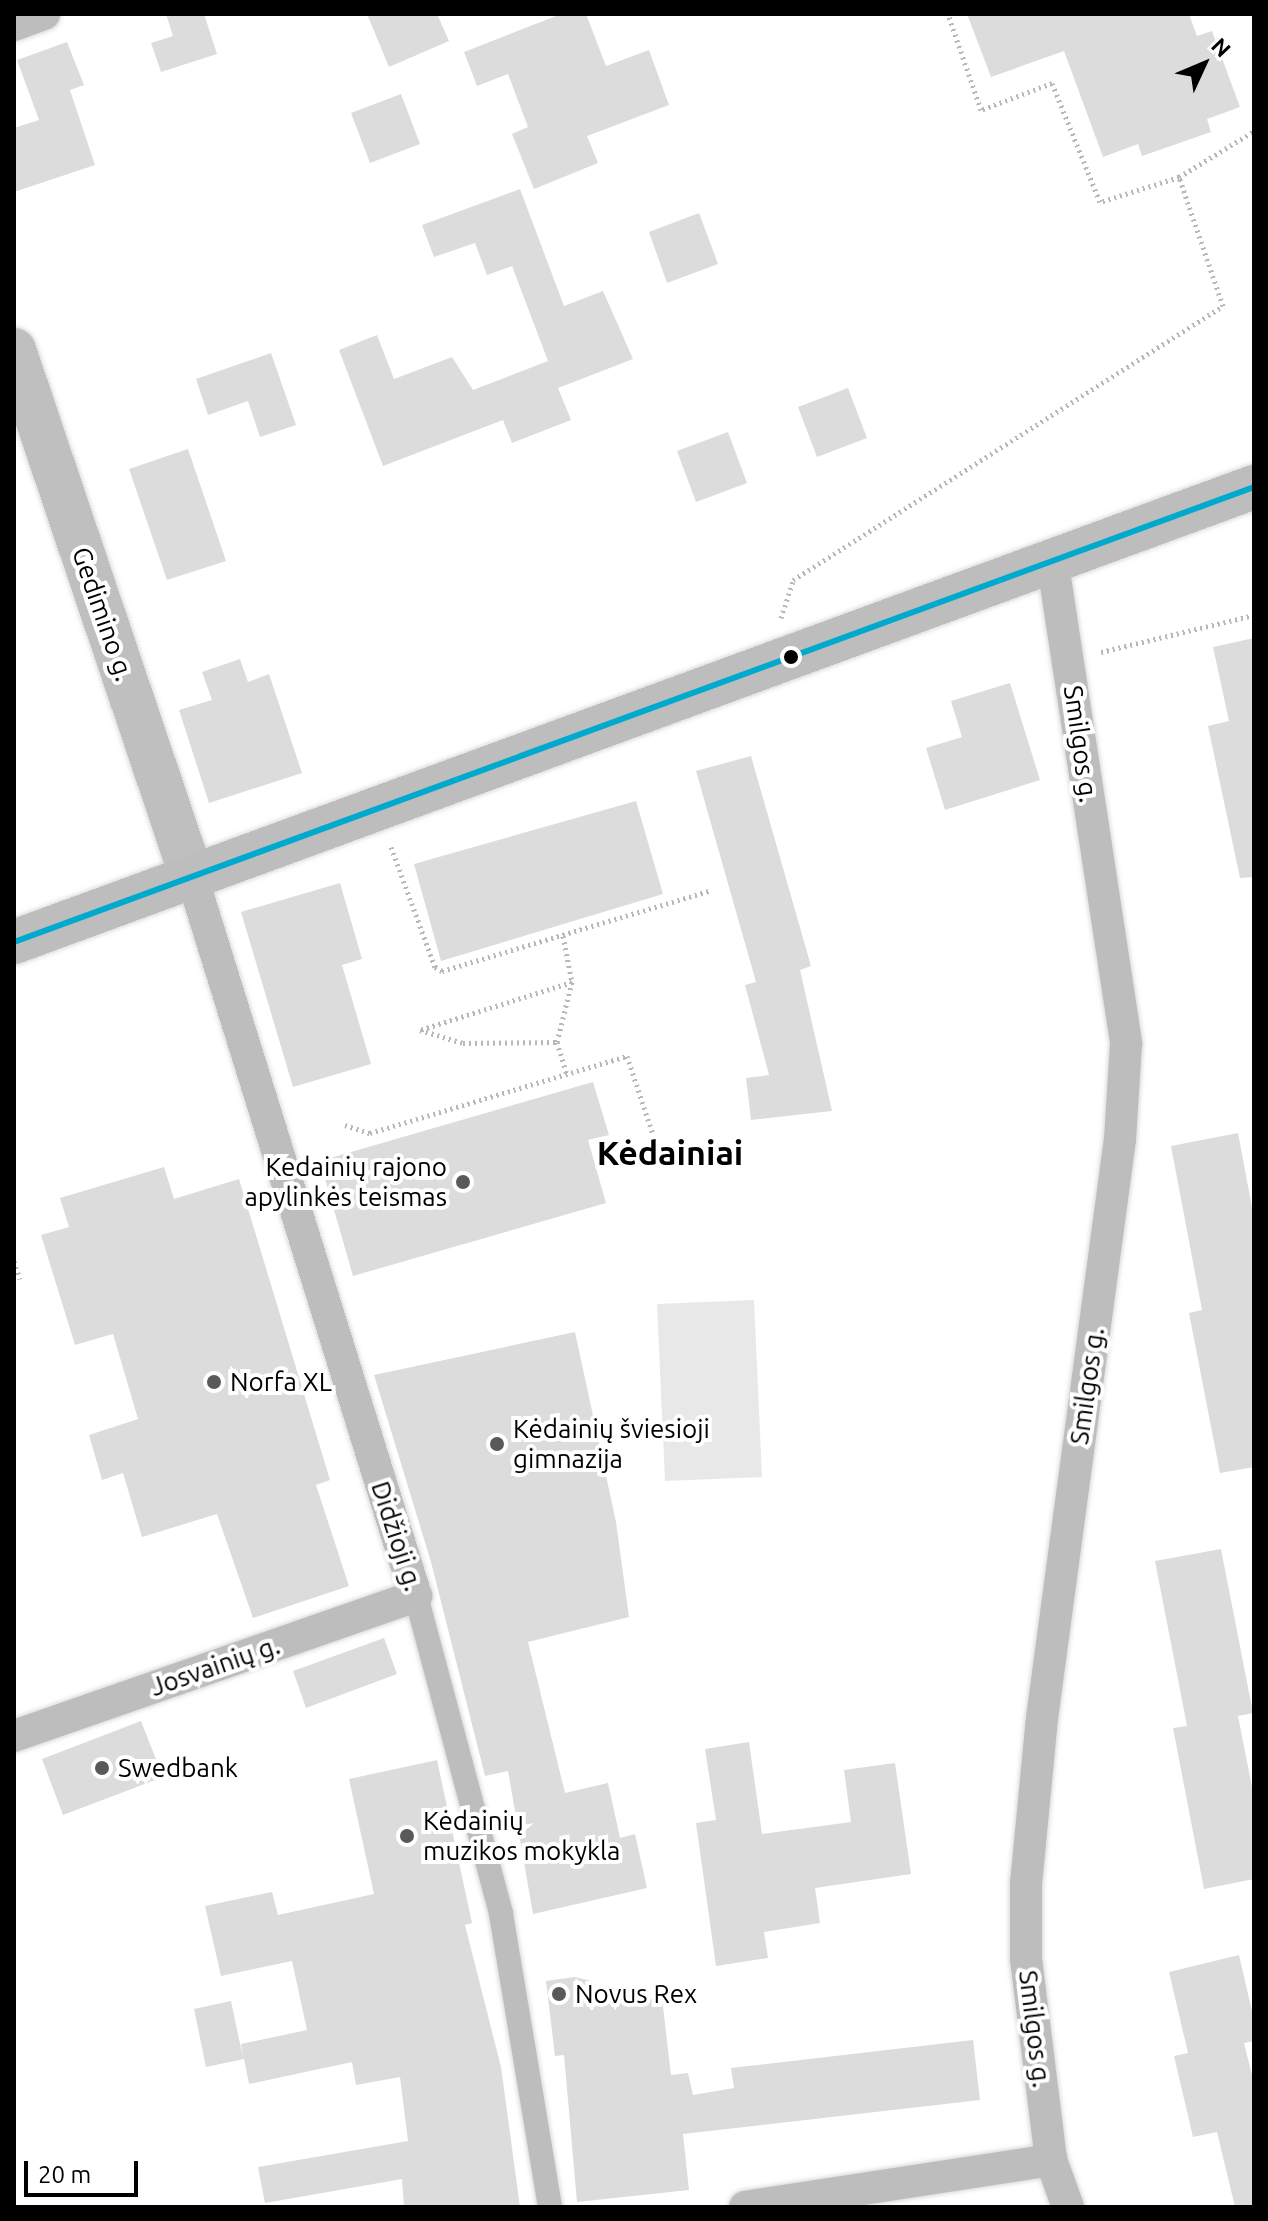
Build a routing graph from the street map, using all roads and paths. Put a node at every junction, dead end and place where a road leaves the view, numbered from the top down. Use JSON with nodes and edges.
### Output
{"nodes":[{"id":1,"x":44,"y":14,"type":"edge"},
{"id":2,"x":948,"y":14,"type":"edge"},
{"id":3,"x":14,"y":25,"type":"edge"},
{"id":4,"x":1254,"y":131,"type":"edge"},
{"id":5,"x":1179,"y":177,"type":"junction"},
{"id":6,"x":14,"y":350,"type":"edge"},
{"id":7,"x":1254,"y":487,"type":"edge"},
{"id":8,"x":1053,"y":565,"type":"junction"},
{"id":9,"x":1254,"y":615,"type":"edge"},
{"id":10,"x":1069,"y":660,"type":"junction"},
{"id":11,"x":766,"y":665,"type":"junction"},
{"id":12,"x":378,"y":810,"type":"junction"},
{"id":13,"x":192,"y":877,"type":"junction"},
{"id":14,"x":709,"y":891,"type":"dead end"},
{"id":15,"x":563,"y":936,"type":"junction"},
{"id":16,"x":14,"y":942,"type":"edge"},
{"id":17,"x":572,"y":982,"type":"junction"},
{"id":18,"x":557,"y":1042,"type":"junction"},
{"id":19,"x":567,"y":1074,"type":"junction"},
{"id":20,"x":345,"y":1125,"type":"dead end"},
{"id":21,"x":658,"y":1150,"type":"dead end"},
{"id":22,"x":14,"y":1261,"type":"edge"},
{"id":23,"x":20,"y":1279,"type":"dead end"},
{"id":24,"x":416,"y":1596,"type":"junction"},
{"id":25,"x":14,"y":1736,"type":"edge"},
{"id":26,"x":1051,"y":2160,"type":"junction"},
{"id":27,"x":550,"y":2207,"type":"edge"},
{"id":28,"x":745,"y":2207,"type":"edge"},
{"id":29,"x":1068,"y":2207,"type":"edge"}],
"edges":[{"from":1,"to":3,"type":"street"},
{"from":2,"to":5,"type":"path"},
{"from":4,"to":5,"type":"path"},
{"from":5,"to":11,"type":"path"},
{"from":6,"to":13,"type":"main road","name":"Gedimino g."},
{"from":7,"to":8,"type":"main road"},
{"from":8,"to":10,"type":"street","name":"Smilgos g."},
{"from":8,"to":11,"type":"main road"},
{"from":9,"to":10,"type":"path"},
{"from":10,"to":26,"type":"street","name":"Smilgos g."},
{"from":11,"to":12,"type":"main road"},
{"from":12,"to":13,"type":"main road"},
{"from":12,"to":15,"type":"path"},
{"from":13,"to":16,"type":"main road"},
{"from":13,"to":24,"type":"street","name":"Didžioji g."},
{"from":14,"to":15,"type":"path"},
{"from":15,"to":17,"type":"path"},
{"from":17,"to":18,"type":"path"},
{"from":17,"to":18,"type":"path"},
{"from":18,"to":19,"type":"path"},
{"from":19,"to":20,"type":"path"},
{"from":19,"to":21,"type":"path"},
{"from":22,"to":23,"type":"path"},
{"from":24,"to":25,"type":"street","name":"Josvainių g."},
{"from":24,"to":27,"type":"street","name":"Didžioji g."},
{"from":26,"to":28,"type":"street"},
{"from":26,"to":29,"type":"street","name":"Smilgos g."}]}
